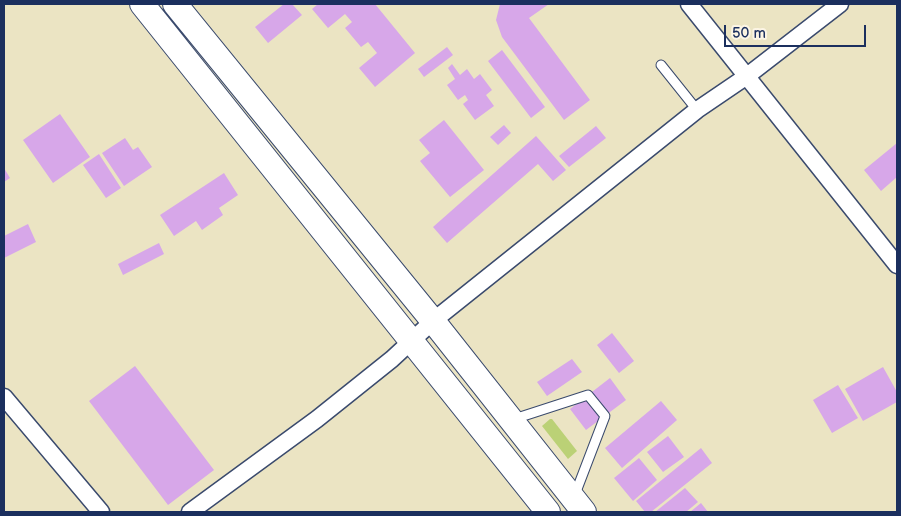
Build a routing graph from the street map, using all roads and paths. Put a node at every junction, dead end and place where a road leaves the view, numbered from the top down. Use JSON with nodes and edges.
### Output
{"nodes":[{"id":1,"x":175,"y":4,"type":"edge"},
{"id":2,"x":689,"y":4,"type":"edge"},
{"id":3,"x":840,"y":4,"type":"edge"},
{"id":4,"x":147,"y":5,"type":"edge"},
{"id":5,"x":661,"y":65,"type":"dead end"},
{"id":6,"x":748,"y":76,"type":"junction"},
{"id":7,"x":697,"y":110,"type":"junction"},
{"id":8,"x":897,"y":265,"type":"edge"},
{"id":9,"x":434,"y":321,"type":"junction"},
{"id":10,"x":411,"y":340,"type":"junction"},
{"id":11,"x":4,"y":397,"type":"edge"},
{"id":12,"x":511,"y":420,"type":"junction"},
{"id":13,"x":579,"y":506,"type":"edge"},
{"id":14,"x":101,"y":512,"type":"edge"},
{"id":15,"x":190,"y":512,"type":"edge"},
{"id":16,"x":548,"y":512,"type":"edge"}],
"edges":[{"from":1,"to":9,"type":"street"},
{"from":2,"to":6,"type":"street"},
{"from":3,"to":6,"type":"street"},
{"from":4,"to":10,"type":"street"},
{"from":5,"to":7,"type":"lane"},
{"from":6,"to":7,"type":"street"},
{"from":6,"to":8,"type":"street"},
{"from":7,"to":9,"type":"street"},
{"from":9,"to":10,"type":"street"},
{"from":9,"to":12,"type":"street"},
{"from":10,"to":15,"type":"street"},
{"from":10,"to":16,"type":"street"},
{"from":11,"to":14,"type":"street"},
{"from":12,"to":13,"type":"street"},
{"from":12,"to":13,"type":"lane"}]}
